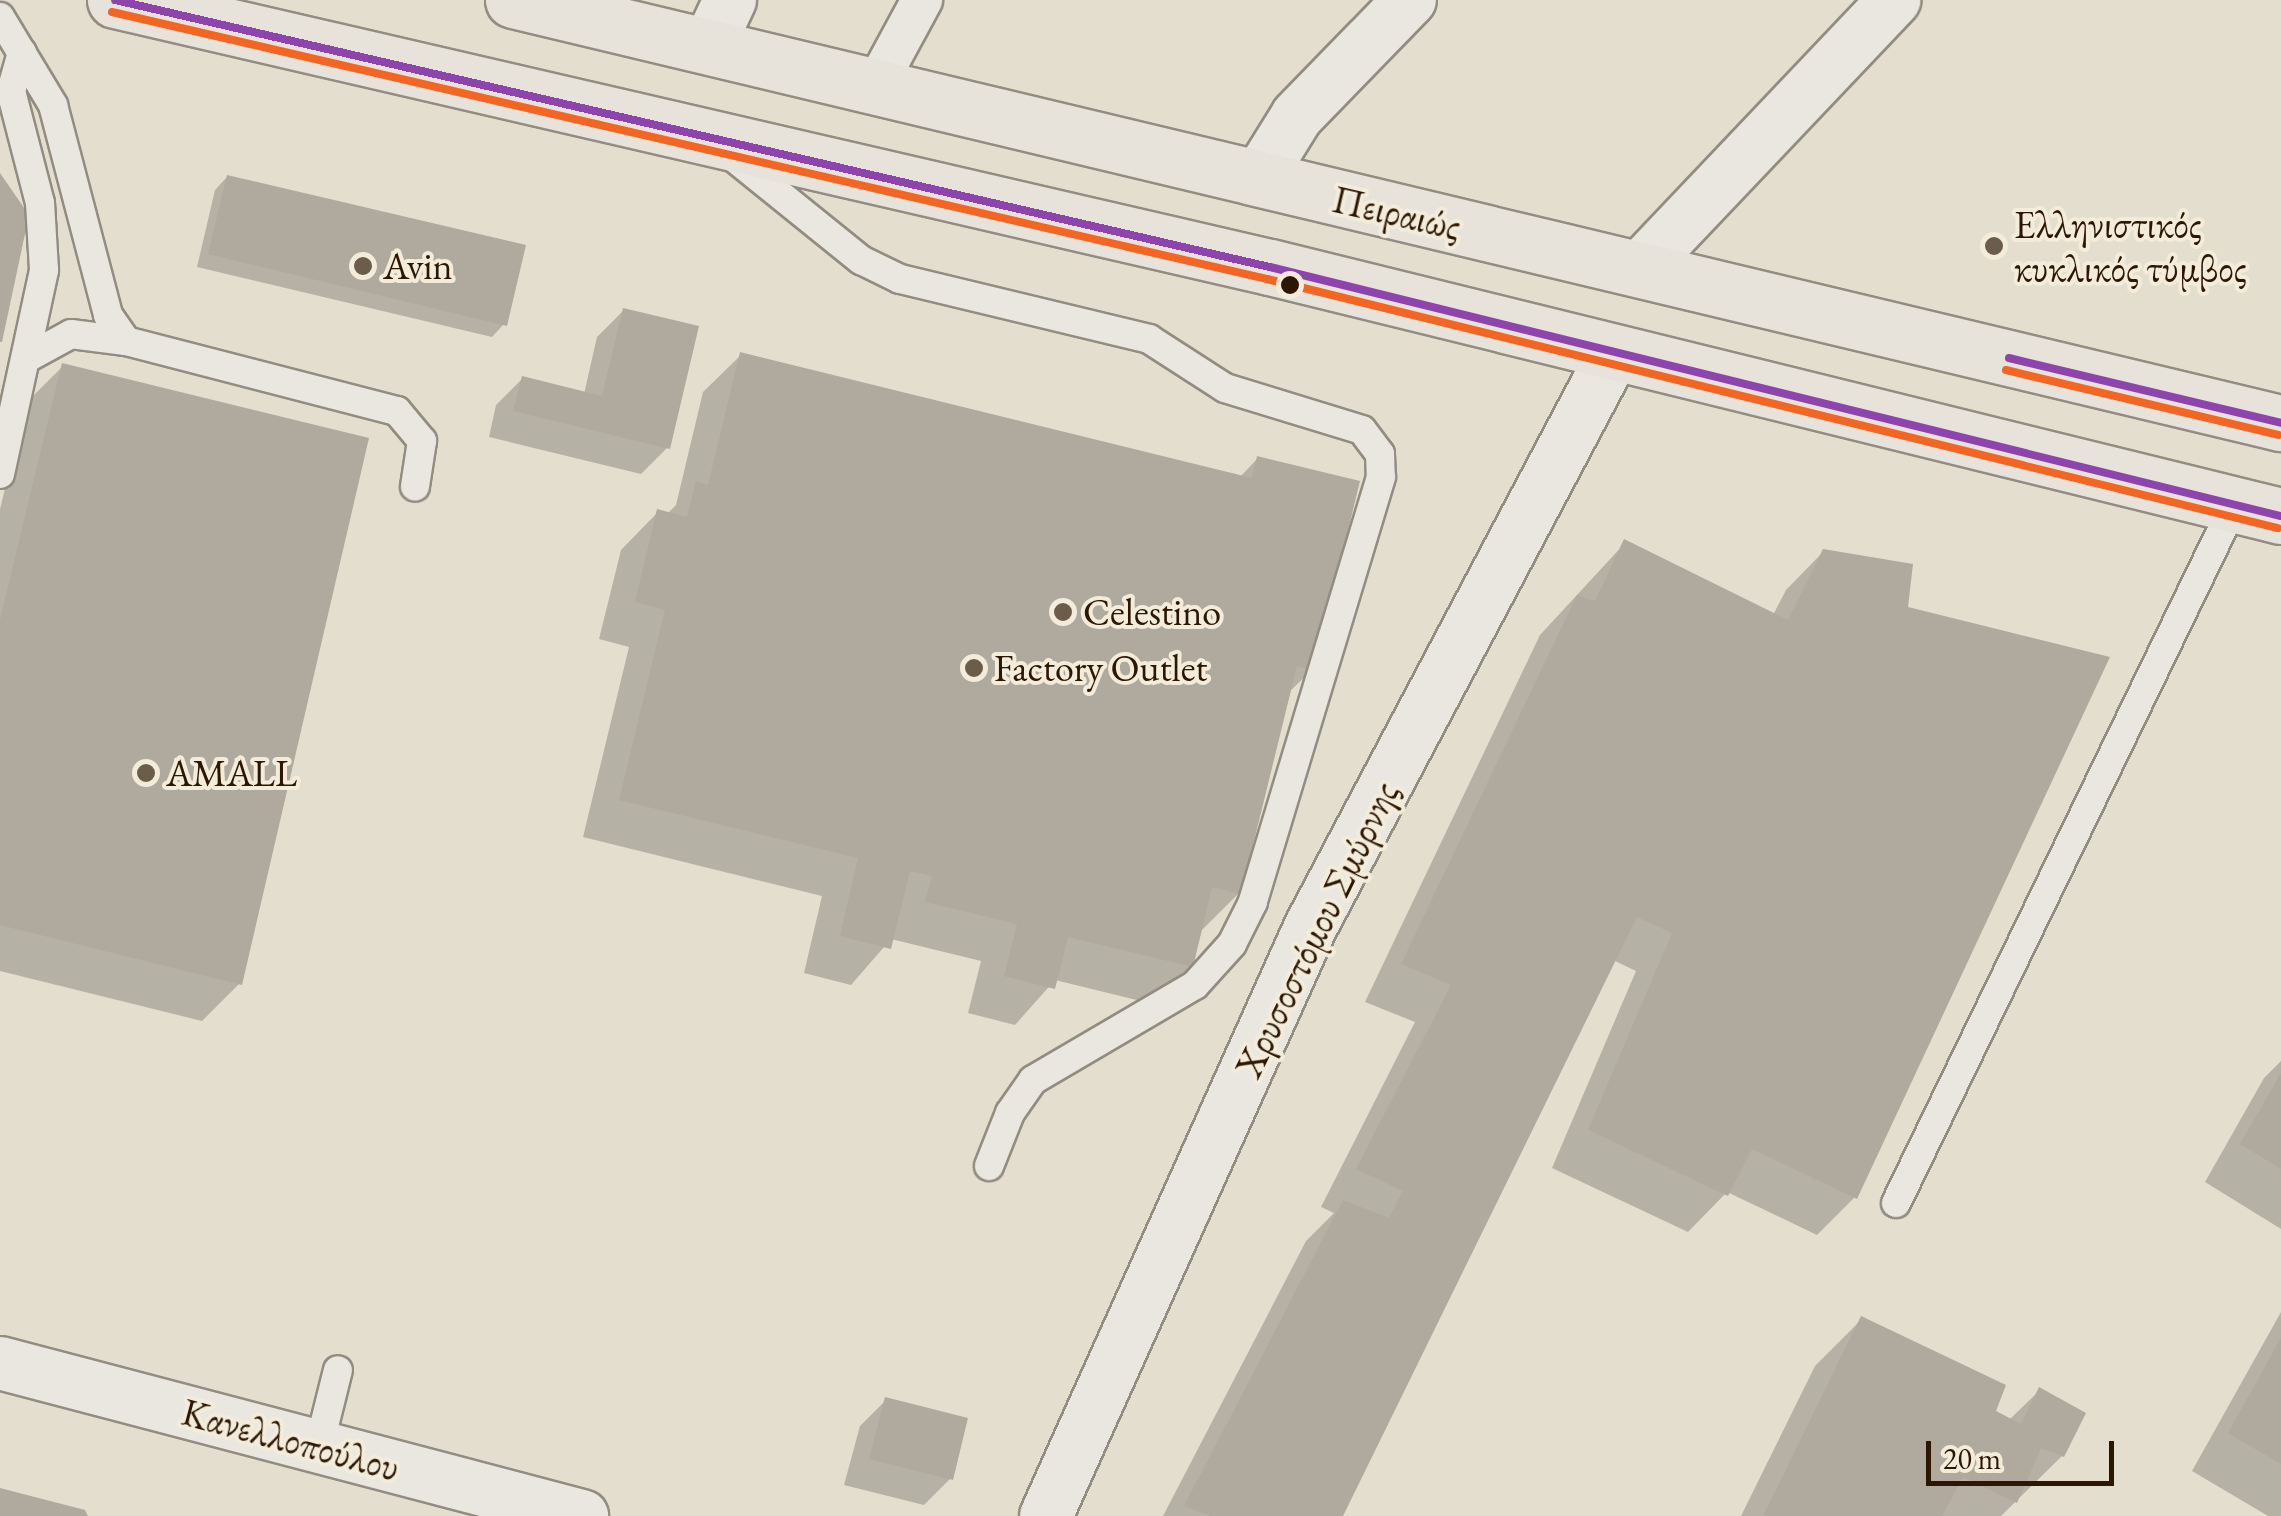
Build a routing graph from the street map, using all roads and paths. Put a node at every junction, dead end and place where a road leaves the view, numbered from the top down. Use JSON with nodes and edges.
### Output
{"nodes":[{"id":1,"x":115,"y":0,"type":"edge"},
{"id":2,"x":513,"y":0,"type":"edge"},
{"id":3,"x":922,"y":0,"type":"edge"},
{"id":4,"x":1410,"y":0,"type":"edge"},
{"id":5,"x":1894,"y":0,"type":"edge"},
{"id":6,"x":0,"y":16,"type":"edge"},
{"id":7,"x":719,"y":23,"type":"edge"},
{"id":8,"x":22,"y":52,"type":"junction"},
{"id":9,"x":875,"y":87,"type":"junction"},
{"id":10,"x":708,"y":137,"type":"junction"},
{"id":11,"x":1258,"y":179,"type":"junction"},
{"id":12,"x":1640,"y":269,"type":"junction"},
{"id":13,"x":126,"y":342,"type":"junction"},
{"id":14,"x":1613,"y":355,"type":"junction"},
{"id":15,"x":29,"y":357,"type":"junction"},
{"id":16,"x":2281,"y":423,"type":"edge"},
{"id":17,"x":0,"y":474,"type":"edge"},
{"id":18,"x":415,"y":486,"type":"dead end"},
{"id":19,"x":2258,"y":510,"type":"edge"},
{"id":20,"x":989,"y":1166,"type":"dead end"},
{"id":21,"x":1896,"y":1203,"type":"dead end"},
{"id":22,"x":0,"y":1363,"type":"edge"},
{"id":23,"x":338,"y":1370,"type":"dead end"},
{"id":24,"x":319,"y":1446,"type":"junction"},
{"id":25,"x":582,"y":1516,"type":"edge"},
{"id":26,"x":1046,"y":1516,"type":"edge"}],
"edges":[{"from":1,"to":10,"type":"main road"},
{"from":2,"to":7,"type":"main road","name":"Πειραιώς"},
{"from":3,"to":9,"type":"street"},
{"from":4,"to":11,"type":"street"},
{"from":5,"to":12,"type":"street"},
{"from":6,"to":8,"type":"lane"},
{"from":7,"to":9,"type":"main road","name":"Πειραιώς"},
{"from":8,"to":13,"type":"lane"},
{"from":8,"to":15,"type":"lane"},
{"from":9,"to":11,"type":"main road","name":"Πειραιώς"},
{"from":10,"to":14,"type":"main road"},
{"from":10,"to":20,"type":"lane"},
{"from":11,"to":12,"type":"main road","name":"Πειραιώς"},
{"from":12,"to":16,"type":"main road","name":"Πειραιώς"},
{"from":13,"to":15,"type":"lane"},
{"from":13,"to":18,"type":"lane"},
{"from":14,"to":19,"type":"main road"},
{"from":14,"to":26,"type":"street","name":"Χρυσοστόμου Σμύρνης"},
{"from":15,"to":17,"type":"lane"},
{"from":19,"to":21,"type":"lane"},
{"from":22,"to":24,"type":"street","name":"Κανελλοπούλου"},
{"from":23,"to":24,"type":"lane"},
{"from":24,"to":25,"type":"street","name":"Κανελλοπούλου"}]}
